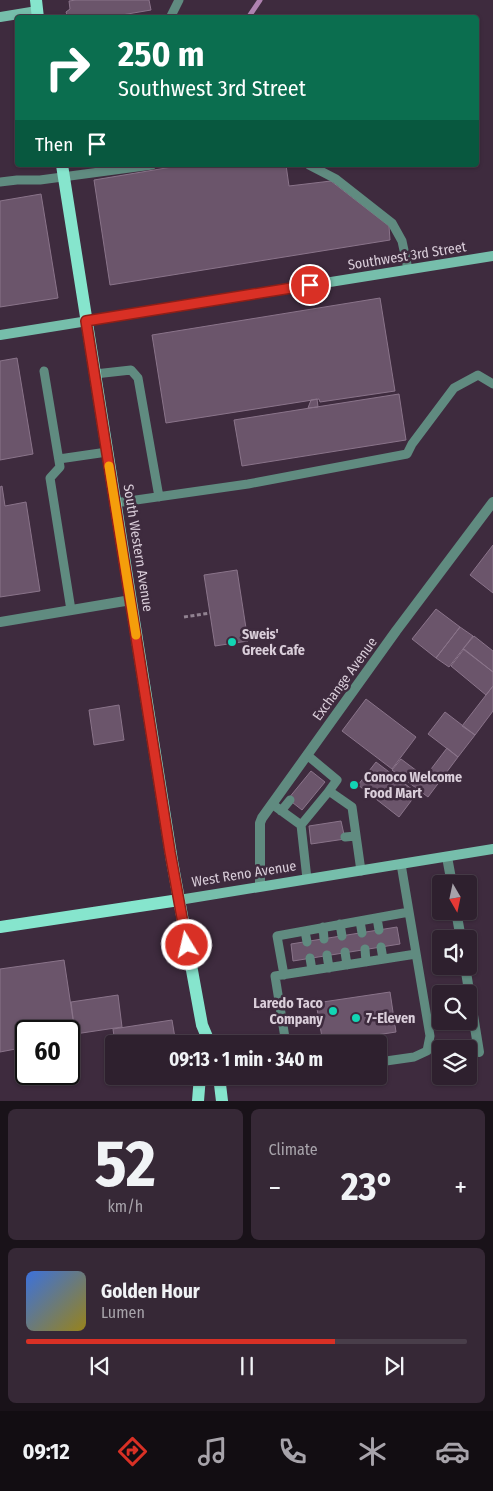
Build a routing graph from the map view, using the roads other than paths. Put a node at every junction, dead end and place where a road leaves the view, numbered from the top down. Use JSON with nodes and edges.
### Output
{"nodes":[{"id":1,"x":179,"y":0,"type":"edge"},
{"id":2,"x":37,"y":9,"type":"edge"},
{"id":3,"x":172,"y":15,"type":"edge"},
{"id":4,"x":0,"y":17,"type":"edge"},
{"id":5,"x":121,"y":167,"type":"edge"},
{"id":6,"x":313,"y":167,"type":"edge"},
{"id":7,"x":106,"y":168,"type":"edge"},
{"id":8,"x":62,"y":171,"type":"edge"},
{"id":9,"x":0,"y":182,"type":"edge"},
{"id":10,"x":493,"y":256,"type":"edge"},
{"id":11,"x":408,"y":269,"type":"junction"},
{"id":12,"x":86,"y":321,"type":"junction"},
{"id":13,"x":0,"y":335,"type":"edge"},
{"id":14,"x":44,"y":371,"type":"dead end"},
{"id":15,"x":95,"y":374,"type":"junction"},
{"id":16,"x":493,"y":384,"type":"edge"},
{"id":17,"x":107,"y":452,"type":"junction"},
{"id":18,"x":59,"y":459,"type":"junction"},
{"id":19,"x":159,"y":497,"type":"junction"},
{"id":20,"x":493,"y":502,"type":"edge"},
{"id":21,"x":115,"y":504,"type":"junction"},
{"id":22,"x":131,"y":600,"type":"junction"},
{"id":23,"x":71,"y":610,"type":"junction"},
{"id":24,"x":0,"y":622,"type":"edge"},
{"id":25,"x":307,"y":755,"type":"junction"},
{"id":26,"x":329,"y":791,"type":"junction"},
{"id":27,"x":290,"y":800,"type":"dead end"},
{"id":28,"x":272,"y":804,"type":"junction"},
{"id":29,"x":281,"y":811,"type":"junction"},
{"id":30,"x":301,"y":825,"type":"junction"},
{"id":31,"x":356,"y":836,"type":"junction"},
{"id":32,"x":344,"y":837,"type":"dead end"},
{"id":33,"x":493,"y":849,"type":"edge"},
{"id":34,"x":447,"y":857,"type":"junction"},
{"id":35,"x":401,"y":864,"type":"junction"},
{"id":36,"x":361,"y":870,"type":"junction"},
{"id":37,"x":450,"y":875,"type":"edge"},
{"id":38,"x":307,"y":879,"type":"junction"},
{"id":39,"x":260,"y":886,"type":"junction"},
{"id":40,"x":179,"y":900,"type":"junction"},
{"id":41,"x":409,"y":912,"type":"junction"},
{"id":42,"x":377,"y":918,"type":"junction"},
{"id":43,"x":360,"y":921,"type":"junction"},
{"id":44,"x":340,"y":924,"type":"junction"},
{"id":45,"x":0,"y":927,"type":"edge"},
{"id":46,"x":323,"y":928,"type":"junction"},
{"id":47,"x":305,"y":930,"type":"junction"},
{"id":48,"x":379,"y":930,"type":"dead end"},
{"id":49,"x":362,"y":933,"type":"dead end"},
{"id":50,"x":342,"y":936,"type":"dead end"},
{"id":51,"x":324,"y":939,"type":"dead end"},
{"id":52,"x":307,"y":942,"type":"dead end"},
{"id":53,"x":381,"y":947,"type":"dead end"},
{"id":54,"x":365,"y":949,"type":"dead end"},
{"id":55,"x":345,"y":952,"type":"dead end"},
{"id":56,"x":416,"y":954,"type":"junction"},
{"id":57,"x":327,"y":955,"type":"dead end"},
{"id":58,"x":310,"y":958,"type":"dead end"},
{"id":59,"x":384,"y":959,"type":"junction"},
{"id":60,"x":366,"y":962,"type":"junction"},
{"id":61,"x":347,"y":965,"type":"junction"},
{"id":62,"x":329,"y":968,"type":"junction"},
{"id":63,"x":312,"y":970,"type":"junction"},
{"id":64,"x":284,"y":975,"type":"junction"},
{"id":65,"x":466,"y":975,"type":"edge"},
{"id":66,"x":202,"y":1025,"type":"junction"},
{"id":67,"x":202,"y":1035,"type":"edge"},
{"id":68,"x":206,"y":1035,"type":"edge"},
{"id":69,"x":285,"y":1035,"type":"edge"},
{"id":70,"x":479,"y":1052,"type":"dead end"},
{"id":71,"x":387,"y":1061,"type":"edge"},
{"id":72,"x":199,"y":1085,"type":"edge"},
{"id":73,"x":220,"y":1085,"type":"edge"},
{"id":74,"x":198,"y":1101,"type":"edge"},
{"id":75,"x":222,"y":1101,"type":"edge"}],
"edges":[{"from":1,"to":3,"type":"lane"},
{"from":2,"to":4,"type":"street"},
{"from":5,"to":7,"type":"lane"},
{"from":6,"to":11,"type":"lane"},
{"from":7,"to":8,"type":"lane"},
{"from":8,"to":9,"type":"lane"},
{"from":8,"to":12,"type":"main road","name":"South Western Avenue"},
{"from":10,"to":11,"type":"street","name":"Southwest 3rd Street"},
{"from":11,"to":12,"type":"street","name":"Southwest 3rd Street"},
{"from":12,"to":13,"type":"street","name":"Southwest 3rd Street"},
{"from":12,"to":15,"type":"main road","name":"South Western Avenue"},
{"from":14,"to":18,"type":"lane"},
{"from":15,"to":17,"type":"main road","name":"South Western Avenue"},
{"from":15,"to":19,"type":"lane"},
{"from":16,"to":19,"type":"lane"},
{"from":17,"to":18,"type":"lane"},
{"from":17,"to":21,"type":"main road","name":"South Western Avenue"},
{"from":18,"to":23,"type":"lane"},
{"from":19,"to":21,"type":"lane"},
{"from":20,"to":25,"type":"street","name":"Exchange Avenue"},
{"from":21,"to":22,"type":"main road","name":"South Western Avenue"},
{"from":22,"to":23,"type":"street"},
{"from":22,"to":40,"type":"main road","name":"South Western Avenue"},
{"from":23,"to":24,"type":"street"},
{"from":25,"to":26,"type":"lane"},
{"from":25,"to":28,"type":"street","name":"Exchange Avenue"},
{"from":26,"to":30,"type":"lane"},
{"from":26,"to":31,"type":"lane"},
{"from":27,"to":29,"type":"lane"},
{"from":28,"to":29,"type":"lane"},
{"from":28,"to":39,"type":"street","name":"Exchange Avenue"},
{"from":29,"to":30,"type":"lane"},
{"from":30,"to":38,"type":"lane"},
{"from":31,"to":32,"type":"lane"},
{"from":31,"to":36,"type":"lane"},
{"from":33,"to":34,"type":"street","name":"West Reno Avenue"},
{"from":34,"to":35,"type":"street","name":"West Reno Avenue"},
{"from":34,"to":37,"type":"street"},
{"from":35,"to":36,"type":"street","name":"West Reno Avenue"},
{"from":35,"to":41,"type":"lane"},
{"from":36,"to":38,"type":"street","name":"West Reno Avenue"},
{"from":38,"to":39,"type":"street","name":"West Reno Avenue"},
{"from":39,"to":40,"type":"street","name":"West Reno Avenue"},
{"from":40,"to":45,"type":"main road","name":"West Reno Avenue"},
{"from":40,"to":66,"type":"main road","name":"South Western Avenue"},
{"from":41,"to":42,"type":"lane"},
{"from":41,"to":56,"type":"lane"},
{"from":42,"to":43,"type":"lane"},
{"from":42,"to":48,"type":"lane"},
{"from":43,"to":44,"type":"lane"},
{"from":43,"to":49,"type":"lane"},
{"from":44,"to":46,"type":"lane"},
{"from":44,"to":50,"type":"lane"},
{"from":46,"to":47,"type":"lane"},
{"from":46,"to":51,"type":"lane"},
{"from":47,"to":52,"type":"lane"},
{"from":47,"to":64,"type":"lane"},
{"from":53,"to":59,"type":"lane"},
{"from":54,"to":60,"type":"lane"},
{"from":55,"to":61,"type":"lane"},
{"from":56,"to":59,"type":"lane"},
{"from":56,"to":71,"type":"lane"},
{"from":57,"to":62,"type":"lane"},
{"from":58,"to":63,"type":"lane"},
{"from":59,"to":60,"type":"lane"},
{"from":60,"to":61,"type":"lane"},
{"from":61,"to":62,"type":"lane"},
{"from":62,"to":63,"type":"lane"},
{"from":63,"to":64,"type":"lane"},
{"from":64,"to":69,"type":"lane"},
{"from":65,"to":70,"type":"street"},
{"from":66,"to":67,"type":"main road"},
{"from":66,"to":68,"type":"main road"},
{"from":72,"to":74,"type":"main road"},
{"from":73,"to":75,"type":"main road"}]}
